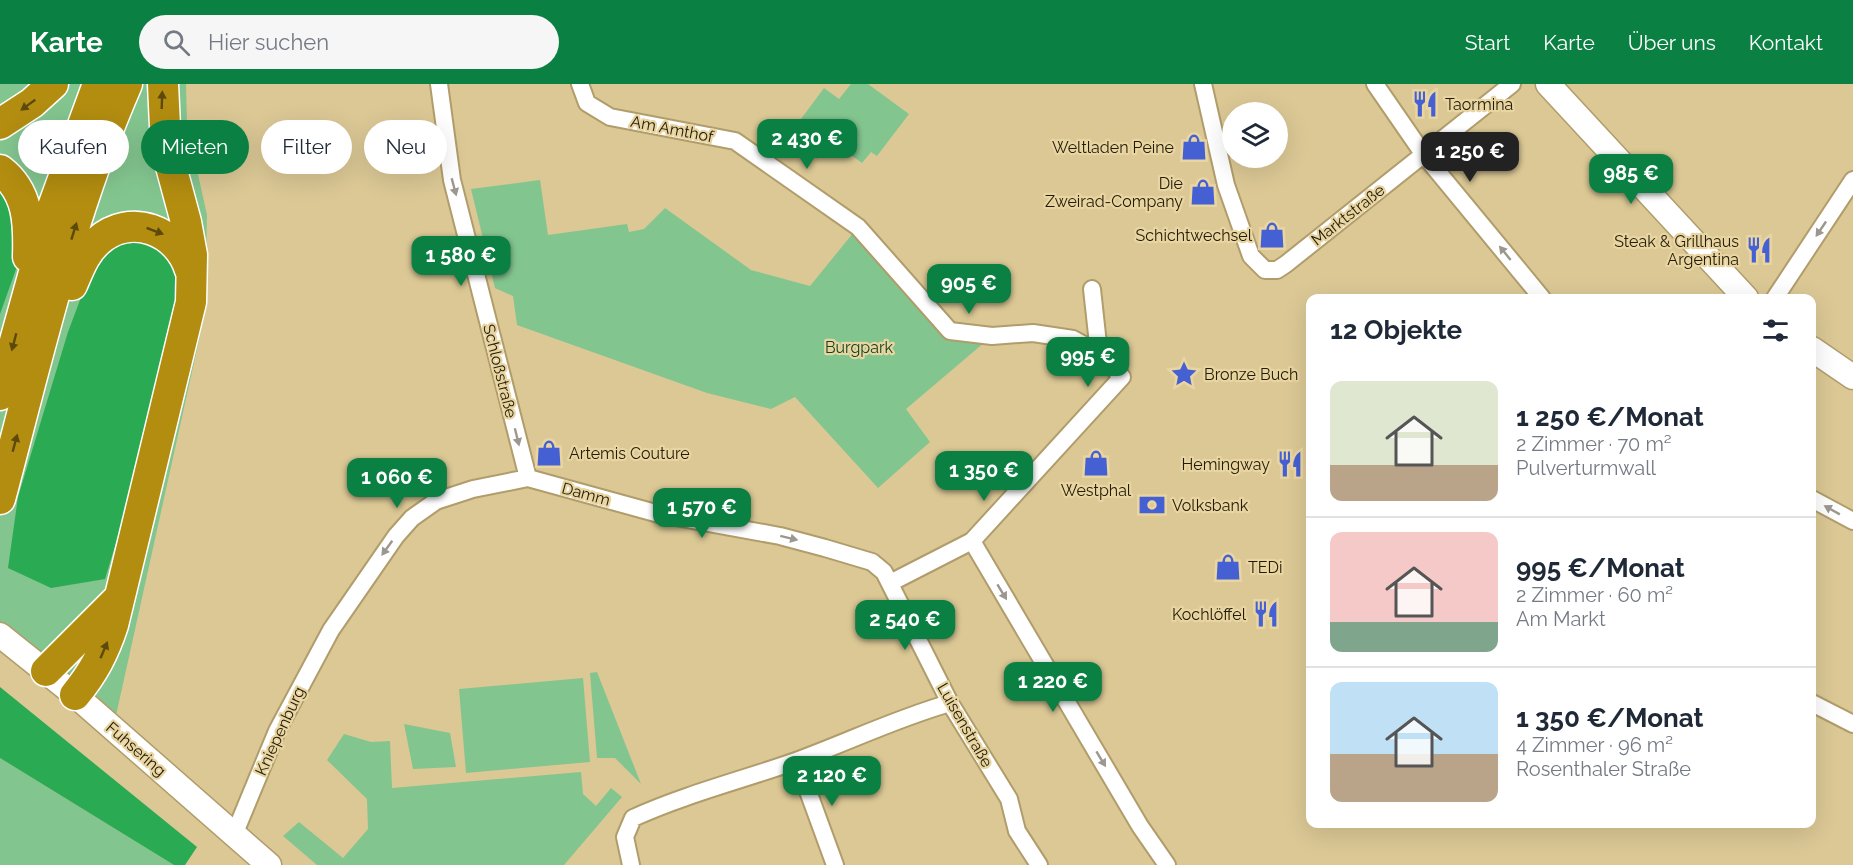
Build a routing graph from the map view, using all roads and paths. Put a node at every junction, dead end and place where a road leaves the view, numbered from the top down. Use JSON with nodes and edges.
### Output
{"nodes":[{"id":1,"x":53,"y":84,"type":"edge"},
{"id":2,"x":98,"y":84,"type":"edge"},
{"id":3,"x":127,"y":84,"type":"edge"},
{"id":4,"x":163,"y":84,"type":"edge"},
{"id":5,"x":580,"y":84,"type":"edge"},
{"id":6,"x":1203,"y":84,"type":"edge"},
{"id":7,"x":1375,"y":84,"type":"edge"},
{"id":8,"x":1512,"y":84,"type":"edge"},
{"id":9,"x":1548,"y":84,"type":"edge"},
{"id":10,"x":438,"y":86,"type":"edge"},
{"id":11,"x":0,"y":124,"type":"edge"},
{"id":12,"x":1424,"y":155,"type":"junction"},
{"id":13,"x":0,"y":170,"type":"edge"},
{"id":14,"x":1853,"y":180,"type":"edge"},
{"id":15,"x":192,"y":280,"type":"junction"},
{"id":16,"x":28,"y":289,"type":"junction"},
{"id":17,"x":1092,"y":289,"type":"dead end"},
{"id":18,"x":1539,"y":294,"type":"edge"},
{"id":19,"x":1742,"y":294,"type":"edge"},
{"id":20,"x":1777,"y":294,"type":"edge"},
{"id":21,"x":45,"y":327,"type":"junction"},
{"id":22,"x":1816,"y":353,"type":"edge"},
{"id":23,"x":1098,"y":354,"type":"junction"},
{"id":24,"x":1853,"y":376,"type":"edge"},
{"id":25,"x":0,"y":395,"type":"edge"},
{"id":26,"x":528,"y":478,"type":"junction"},
{"id":27,"x":0,"y":499,"type":"edge"},
{"id":28,"x":1816,"y":501,"type":"edge"},
{"id":29,"x":1853,"y":521,"type":"edge"},
{"id":30,"x":972,"y":541,"type":"junction"},
{"id":31,"x":890,"y":584,"type":"junction"},
{"id":32,"x":119,"y":598,"type":"junction"},
{"id":33,"x":331,"y":630,"type":"joint"},
{"id":34,"x":0,"y":635,"type":"edge"},
{"id":35,"x":46,"y":671,"type":"junction"},
{"id":36,"x":75,"y":695,"type":"junction"},
{"id":37,"x":950,"y":703,"type":"junction"},
{"id":38,"x":1816,"y":705,"type":"edge"},
{"id":39,"x":1853,"y":724,"type":"edge"},
{"id":40,"x":796,"y":761,"type":"junction"},
{"id":41,"x":234,"y":835,"type":"junction"},
{"id":42,"x":269,"y":865,"type":"edge"},
{"id":43,"x":631,"y":865,"type":"edge"},
{"id":44,"x":835,"y":865,"type":"edge"},
{"id":45,"x":1039,"y":865,"type":"edge"},
{"id":46,"x":1167,"y":865,"type":"edge"}],
"edges":[{"from":1,"to":11,"type":"highway","one_way":true},
{"from":2,"to":16,"type":"highway"},
{"from":21,"to":3,"type":"highway","one_way":true},
{"from":15,"to":4,"type":"highway","one_way":true},
{"from":5,"to":23,"type":"street","name":"Am Amthof"},
{"from":6,"to":12,"type":"street","name":"Marktstraße"},
{"from":7,"to":12,"type":"street"},
{"from":8,"to":12,"type":"street","name":"Marktstraße"},
{"from":9,"to":19,"type":"street"},
{"from":10,"to":26,"type":"street","name":"Schloßstraße","one_way":true},
{"from":18,"to":12,"type":"street","one_way":true},
{"from":13,"to":16,"type":"highway"},
{"from":14,"to":20,"type":"street","one_way":true},
{"from":21,"to":15,"type":"highway","one_way":true},
{"from":15,"to":32,"type":"highway"},
{"from":16,"to":25,"type":"highway","one_way":true},
{"from":17,"to":23,"type":"street"},
{"from":27,"to":21,"type":"highway","one_way":true},
{"from":22,"to":24,"type":"street"},
{"from":23,"to":30,"type":"street","name":"Am Amthof"},
{"from":26,"to":31,"type":"street","name":"Damm","one_way":true},
{"from":26,"to":33,"type":"street","name":"Damm","one_way":true},
{"from":29,"to":28,"type":"street","one_way":true},
{"from":30,"to":31,"type":"street"},
{"from":30,"to":46,"type":"street","one_way":true},
{"from":31,"to":37,"type":"street","name":"Luisenstraße"},
{"from":32,"to":35,"type":"highway"},
{"from":36,"to":32,"type":"highway","one_way":true},
{"from":33,"to":41,"type":"street","name":"Kniepenburg"},
{"from":34,"to":35,"type":"street","name":"Fuhsering"},
{"from":35,"to":36,"type":"street","name":"Fuhsering"},
{"from":36,"to":41,"type":"street","name":"Fuhsering"},
{"from":37,"to":40,"type":"street"},
{"from":37,"to":45,"type":"street","name":"Luisenstraße"},
{"from":38,"to":39,"type":"street"},
{"from":40,"to":43,"type":"street"},
{"from":40,"to":44,"type":"street"},
{"from":41,"to":42,"type":"street","name":"Fuhsering"}]}
